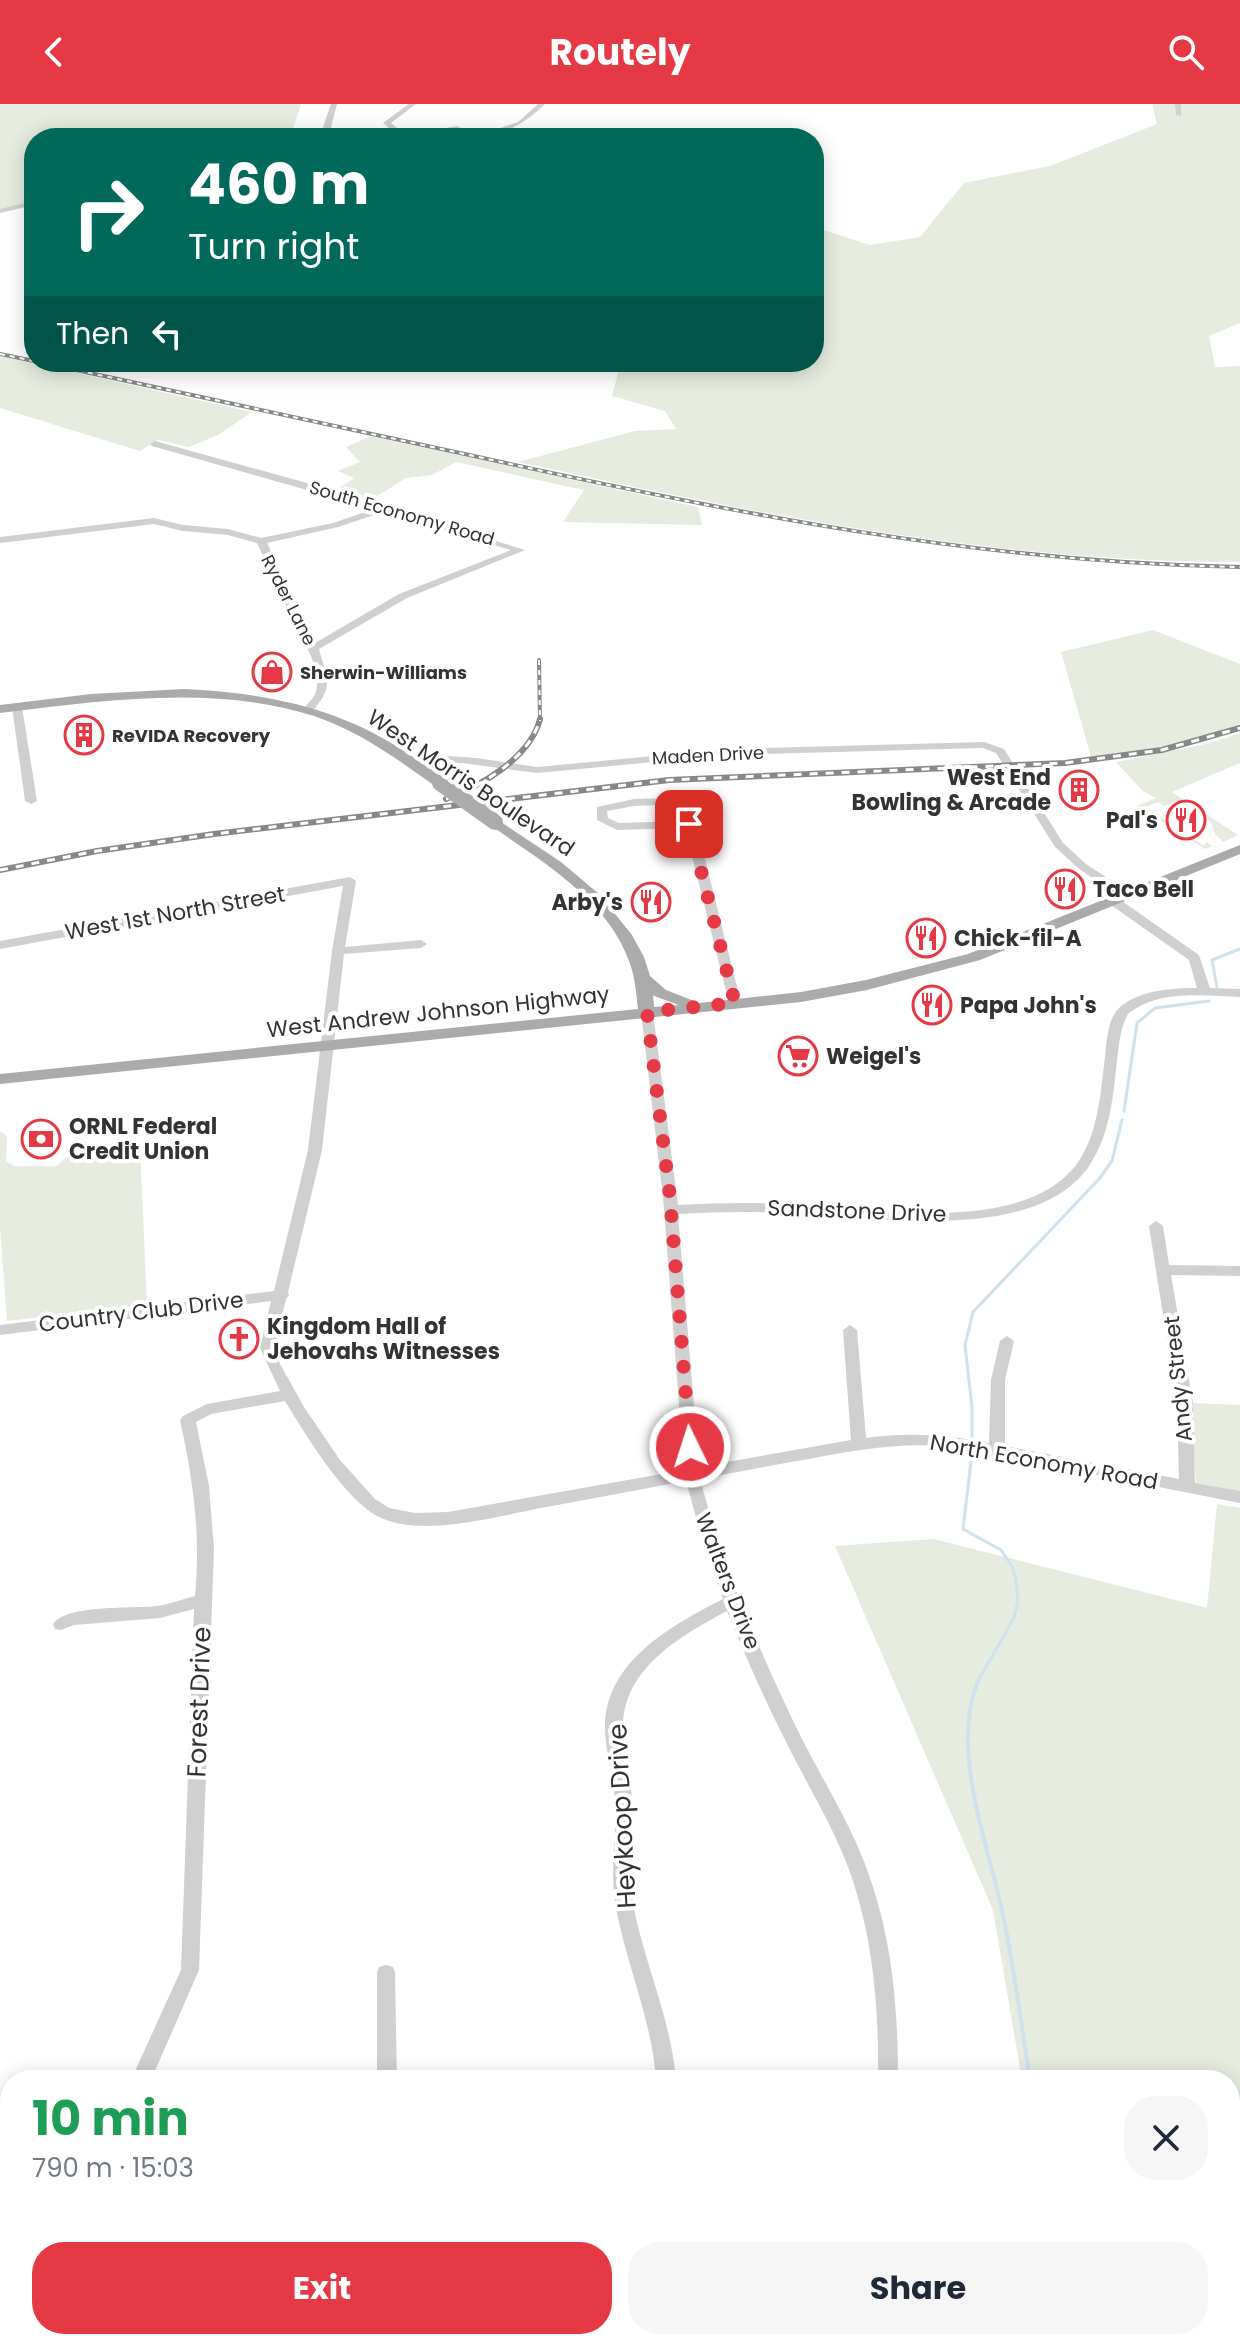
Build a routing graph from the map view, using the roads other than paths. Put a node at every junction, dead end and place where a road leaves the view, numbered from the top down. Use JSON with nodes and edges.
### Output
{"nodes":[{"id":1,"x":334,"y":104,"type":"edge"},
{"id":2,"x":413,"y":104,"type":"edge"},
{"id":3,"x":542,"y":104,"type":"edge"},
{"id":4,"x":1178,"y":104,"type":"edge"},
{"id":5,"x":1179,"y":115,"type":"dead end"},
{"id":6,"x":327,"y":128,"type":"edge"},
{"id":7,"x":392,"y":128,"type":"edge"},
{"id":8,"x":505,"y":128,"type":"edge"},
{"id":9,"x":24,"y":205,"type":"edge"},
{"id":10,"x":0,"y":211,"type":"edge"},
{"id":11,"x":155,"y":444,"type":"dead end"},
{"id":12,"x":382,"y":509,"type":"junction"},
{"id":13,"x":0,"y":540,"type":"edge"},
{"id":14,"x":261,"y":541,"type":"junction"},
{"id":15,"x":314,"y":648,"type":"junction"},
{"id":16,"x":17,"y":707,"type":"junction"},
{"id":17,"x":0,"y":709,"type":"edge"},
{"id":18,"x":307,"y":711,"type":"junction"},
{"id":19,"x":418,"y":767,"type":"junction"},
{"id":20,"x":31,"y":801,"type":"dead end"},
{"id":21,"x":689,"y":824,"type":"junction"},
{"id":22,"x":1238,"y":852,"type":"edge"},
{"id":23,"x":350,"y":881,"type":"joint"},
{"id":24,"x":1122,"y":899,"type":"junction"},
{"id":25,"x":421,"y":944,"type":"dead end"},
{"id":26,"x":0,"y":945,"type":"edge"},
{"id":27,"x":338,"y":951,"type":"junction"},
{"id":28,"x":641,"y":977,"type":"junction"},
{"id":29,"x":1205,"y":993,"type":"junction"},
{"id":30,"x":1240,"y":993,"type":"edge"},
{"id":31,"x":735,"y":1003,"type":"junction"},
{"id":32,"x":710,"y":1006,"type":"junction"},
{"id":33,"x":647,"y":1012,"type":"junction"},
{"id":34,"x":328,"y":1046,"type":"junction"},
{"id":35,"x":0,"y":1079,"type":"edge"},
{"id":36,"x":671,"y":1210,"type":"junction"},
{"id":37,"x":1156,"y":1226,"type":"dead end"},
{"id":38,"x":1163,"y":1270,"type":"junction"},
{"id":39,"x":1240,"y":1271,"type":"edge"},
{"id":40,"x":282,"y":1295,"type":"junction"},
{"id":41,"x":0,"y":1330,"type":"edge"},
{"id":42,"x":850,"y":1330,"type":"dead end"},
{"id":43,"x":1007,"y":1341,"type":"dead end"},
{"id":44,"x":289,"y":1395,"type":"junction"},
{"id":45,"x":859,"y":1444,"type":"junction"},
{"id":46,"x":997,"y":1452,"type":"junction"},
{"id":47,"x":692,"y":1476,"type":"junction"},
{"id":48,"x":1187,"y":1488,"type":"junction"},
{"id":49,"x":1240,"y":1497,"type":"edge"},
{"id":50,"x":203,"y":1600,"type":"junction"},
{"id":51,"x":731,"y":1602,"type":"junction"},
{"id":52,"x":61,"y":1624,"type":"dead end"},
{"id":53,"x":386,"y":1973,"type":"dead end"},
{"id":54,"x":145,"y":2070,"type":"edge"},
{"id":55,"x":387,"y":2070,"type":"edge"},
{"id":56,"x":665,"y":2070,"type":"edge"},
{"id":57,"x":888,"y":2070,"type":"edge"}],
"edges":[{"from":1,"to":6,"type":"street"},
{"from":2,"to":7,"type":"street"},
{"from":3,"to":8,"type":"street"},
{"from":4,"to":5,"type":"street"},
{"from":9,"to":10,"type":"street"},
{"from":11,"to":12,"type":"street","name":"South Economy Road"},
{"from":12,"to":14,"type":"street"},
{"from":12,"to":15,"type":"street","name":"South Economy Road"},
{"from":13,"to":14,"type":"street","name":"Ryder Lane"},
{"from":14,"to":15,"type":"street","name":"Ryder Lane"},
{"from":15,"to":18,"type":"street","name":"Ryder Lane"},
{"from":16,"to":17,"type":"main road","name":"West Morris Boulevard"},
{"from":16,"to":18,"type":"main road","name":"West Morris Boulevard"},
{"from":16,"to":20,"type":"street"},
{"from":18,"to":19,"type":"main road","name":"West Morris Boulevard"},
{"from":19,"to":24,"type":"street","name":"Maden Drive"},
{"from":19,"to":28,"type":"main road","name":"West Morris Boulevard","bridge":true},
{"from":21,"to":21,"type":"street"},
{"from":21,"to":31,"type":"street"},
{"from":22,"to":24,"type":"main road","name":"West Andrew Johnson Highway"},
{"from":23,"to":26,"type":"street","name":"West 1st North Street"},
{"from":23,"to":27,"type":"street","name":"North Economy Road"},
{"from":24,"to":29,"type":"street"},
{"from":24,"to":31,"type":"main road","name":"West Andrew Johnson Highway"},
{"from":25,"to":27,"type":"street"},
{"from":27,"to":34,"type":"street","name":"North Economy Road"},
{"from":28,"to":32,"type":"main road"},
{"from":28,"to":33,"type":"main road","name":"West Morris Boulevard"},
{"from":29,"to":30,"type":"street","name":"Sandstone Drive"},
{"from":29,"to":36,"type":"street","name":"Sandstone Drive"},
{"from":31,"to":32,"type":"main road","name":"West Andrew Johnson Highway"},
{"from":32,"to":33,"type":"main road","name":"West Andrew Johnson Highway"},
{"from":33,"to":34,"type":"main road","name":"West Andrew Johnson Highway"},
{"from":33,"to":36,"type":"street","name":"Walters Drive"},
{"from":34,"to":35,"type":"main road","name":"West Andrew Johnson Highway"},
{"from":34,"to":40,"type":"street","name":"North Economy Road"},
{"from":36,"to":47,"type":"street","name":"Walters Drive"},
{"from":37,"to":38,"type":"street","name":"Andy Street"},
{"from":38,"to":39,"type":"street"},
{"from":38,"to":48,"type":"street","name":"Andy Street"},
{"from":40,"to":41,"type":"street","name":"Country Club Drive"},
{"from":40,"to":44,"type":"street","name":"North Economy Road"},
{"from":42,"to":45,"type":"street"},
{"from":43,"to":46,"type":"street"},
{"from":44,"to":47,"type":"street","name":"North Economy Road"},
{"from":44,"to":50,"type":"street","name":"Forest Drive"},
{"from":45,"to":46,"type":"street","name":"North Economy Road"},
{"from":45,"to":47,"type":"street","name":"North Economy Road"},
{"from":46,"to":48,"type":"street","name":"North Economy Road"},
{"from":47,"to":51,"type":"street","name":"Walters Drive"},
{"from":48,"to":49,"type":"street","name":"North Economy Road"},
{"from":50,"to":52,"type":"street"},
{"from":50,"to":54,"type":"street","name":"Forest Drive"},
{"from":51,"to":56,"type":"street","name":"Heykoop Drive"},
{"from":51,"to":57,"type":"street","name":"Walters Drive"},
{"from":53,"to":55,"type":"street"}]}
